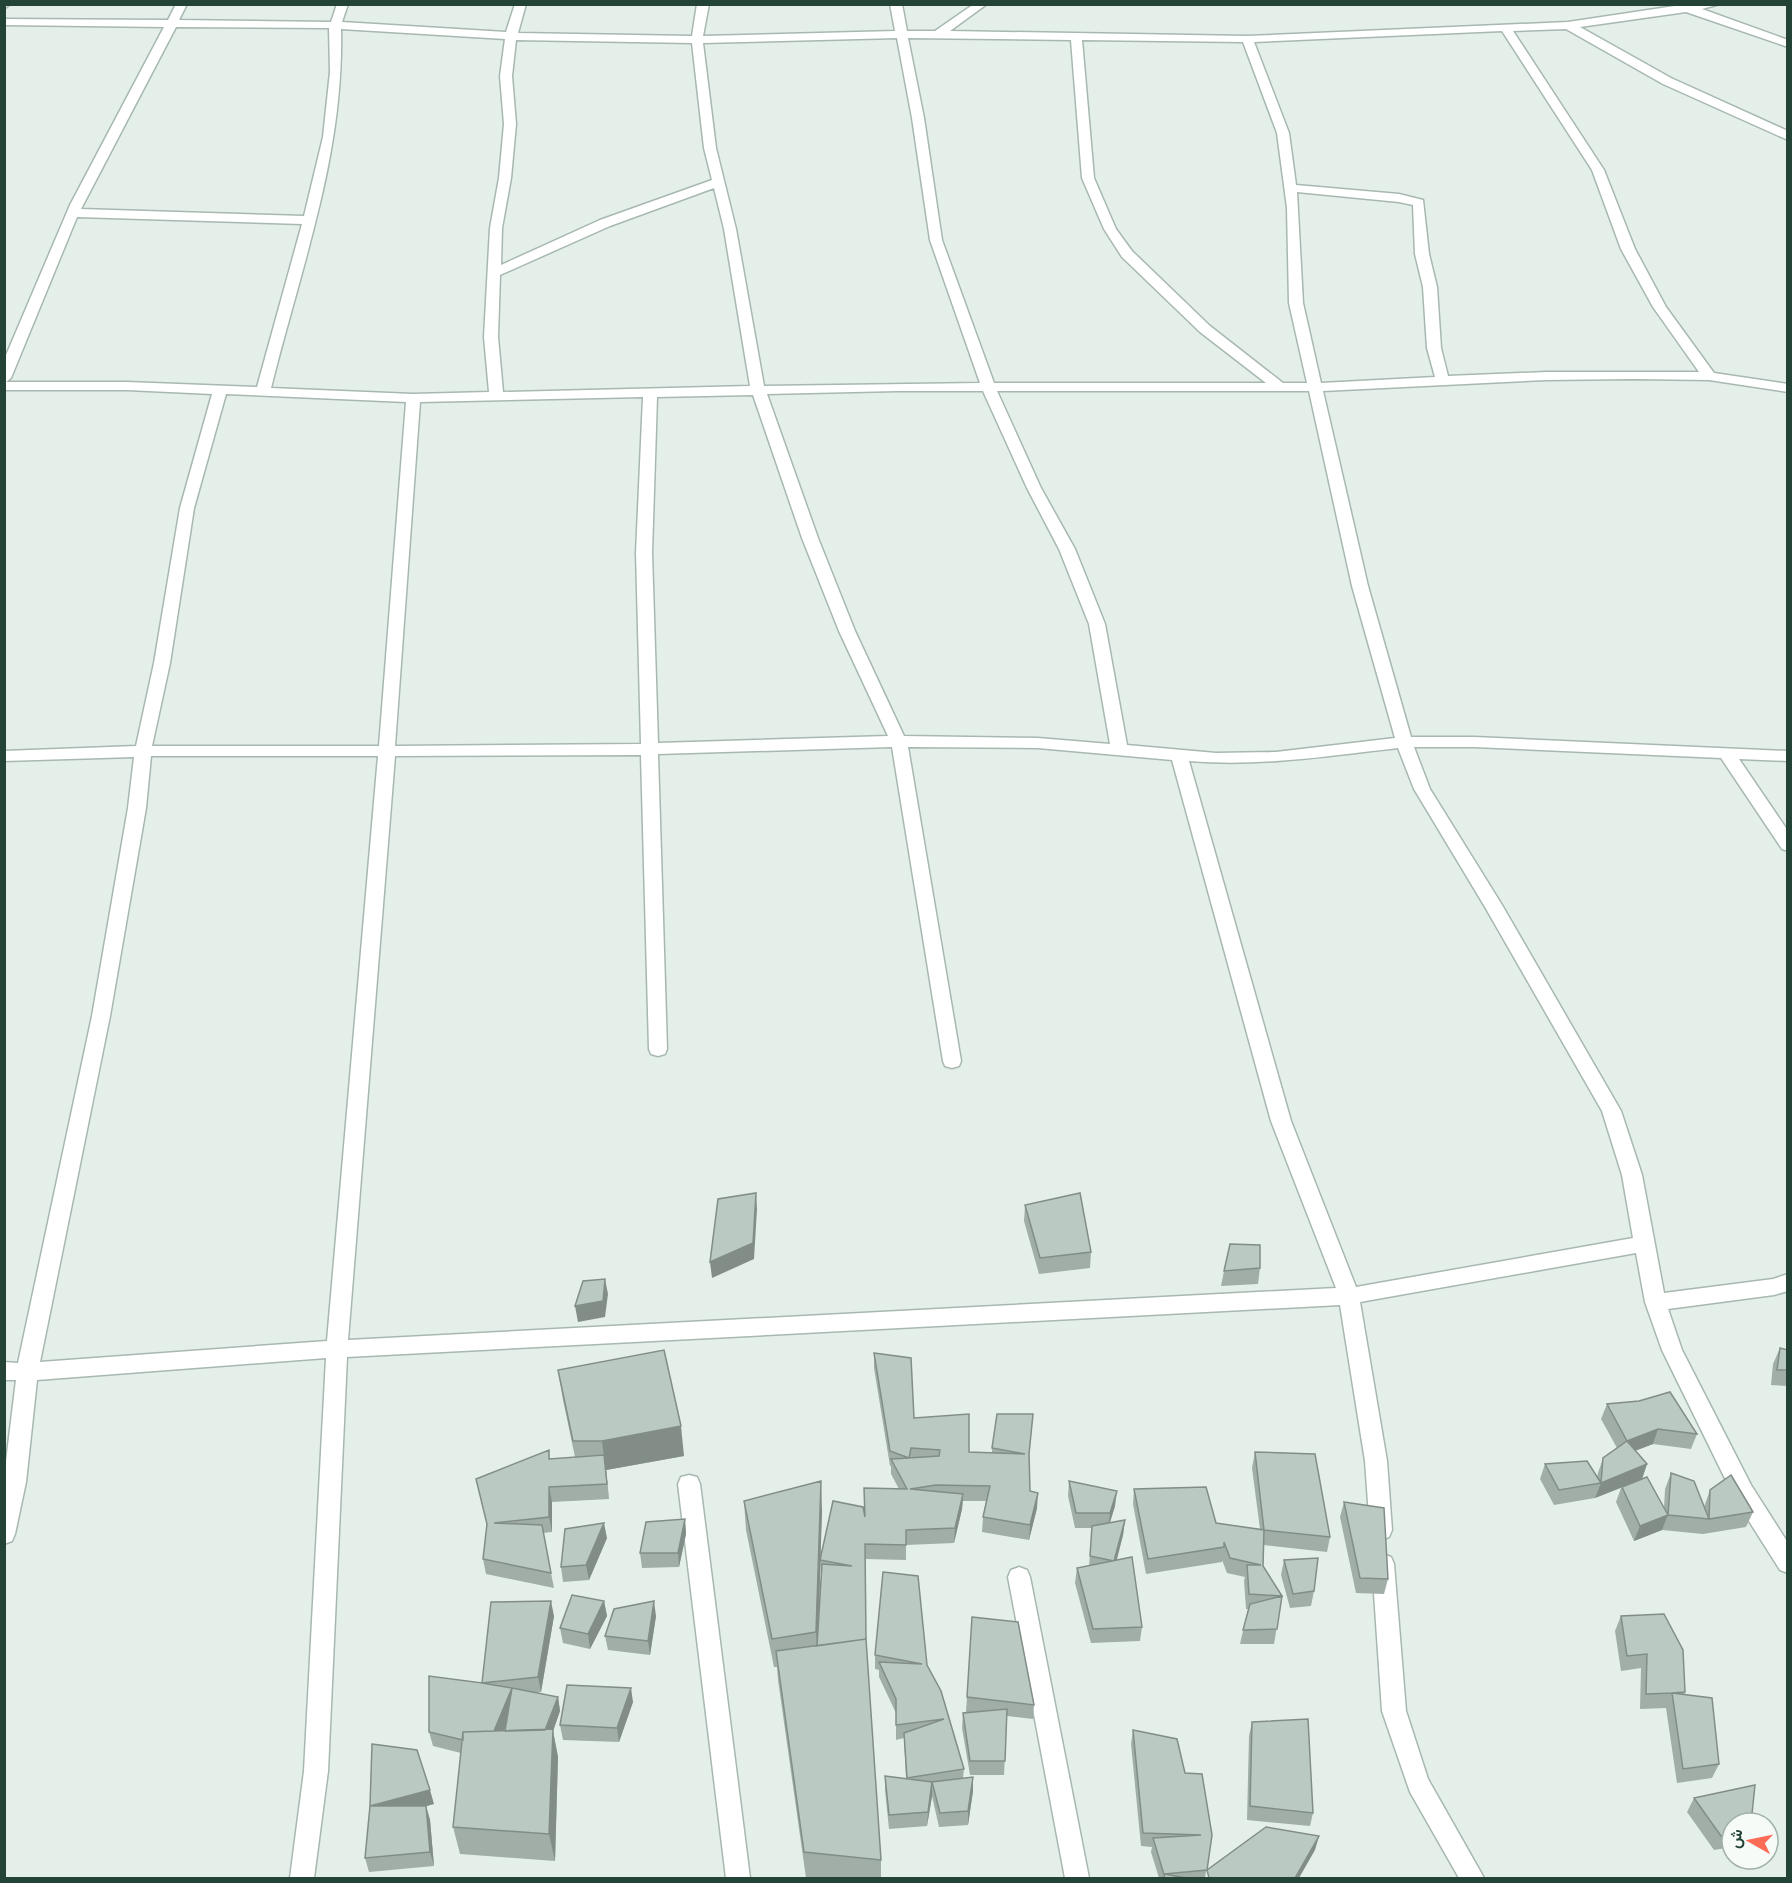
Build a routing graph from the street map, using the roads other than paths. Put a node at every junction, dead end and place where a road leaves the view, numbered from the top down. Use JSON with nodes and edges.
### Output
{"nodes":[{"id":1,"x":182,"y":4,"type":"edge"},
{"id":2,"x":343,"y":4,"type":"edge"},
{"id":3,"x":520,"y":4,"type":"edge"},
{"id":4,"x":703,"y":4,"type":"edge"},
{"id":5,"x":896,"y":4,"type":"edge"},
{"id":6,"x":982,"y":4,"type":"edge"},
{"id":7,"x":1715,"y":4,"type":"edge"},
{"id":8,"x":1686,"y":7,"type":"junction"},
{"id":9,"x":4,"y":22,"type":"edge"},
{"id":10,"x":170,"y":25,"type":"junction"},
{"id":11,"x":335,"y":25,"type":"junction"},
{"id":12,"x":1568,"y":25,"type":"junction"},
{"id":13,"x":1506,"y":29,"type":"junction"},
{"id":14,"x":902,"y":34,"type":"junction"},
{"id":15,"x":938,"y":34,"type":"junction"},
{"id":16,"x":511,"y":36,"type":"junction"},
{"id":17,"x":1076,"y":36,"type":"junction"},
{"id":18,"x":1247,"y":39,"type":"junction"},
{"id":19,"x":697,"y":40,"type":"junction"},
{"id":20,"x":1788,"y":44,"type":"edge"},
{"id":21,"x":1788,"y":136,"type":"edge"},
{"id":22,"x":719,"y":182,"type":"junction"},
{"id":23,"x":1291,"y":188,"type":"junction"},
{"id":24,"x":73,"y":213,"type":"junction"},
{"id":25,"x":309,"y":219,"type":"junction"},
{"id":26,"x":496,"y":272,"type":"junction"},
{"id":27,"x":1709,"y":376,"type":"junction"},
{"id":28,"x":4,"y":378,"type":"edge"},
{"id":29,"x":1442,"y":380,"type":"junction"},
{"id":30,"x":4,"y":386,"type":"edge"},
{"id":31,"x":1280,"y":387,"type":"junction"},
{"id":32,"x":1316,"y":387,"type":"junction"},
{"id":33,"x":989,"y":388,"type":"junction"},
{"id":34,"x":1788,"y":388,"type":"edge"},
{"id":35,"x":759,"y":390,"type":"junction"},
{"id":36,"x":220,"y":391,"type":"junction"},
{"id":37,"x":263,"y":393,"type":"junction"},
{"id":38,"x":650,"y":394,"type":"junction"},
{"id":39,"x":496,"y":396,"type":"junction"},
{"id":40,"x":413,"y":398,"type":"junction"},
{"id":41,"x":899,"y":742,"type":"junction"},
{"id":42,"x":1404,"y":742,"type":"junction"},
{"id":43,"x":1119,"y":748,"type":"junction"},
{"id":44,"x":388,"y":750,"type":"junction"},
{"id":45,"x":650,"y":750,"type":"junction"},
{"id":46,"x":143,"y":751,"type":"junction"},
{"id":47,"x":1725,"y":753,"type":"junction"},
{"id":48,"x":1179,"y":754,"type":"junction"},
{"id":49,"x":4,"y":756,"type":"edge"},
{"id":50,"x":1788,"y":756,"type":"edge"},
{"id":51,"x":1788,"y":845,"type":"edge"},
{"id":52,"x":658,"y":1049,"type":"dead end"},
{"id":53,"x":952,"y":1061,"type":"dead end"},
{"id":54,"x":1643,"y":1244,"type":"junction"},
{"id":55,"x":1788,"y":1282,"type":"edge"},
{"id":56,"x":1349,"y":1296,"type":"junction"},
{"id":57,"x":1655,"y":1302,"type":"junction"},
{"id":58,"x":337,"y":1349,"type":"junction"},
{"id":59,"x":4,"y":1371,"type":"edge"},
{"id":60,"x":27,"y":1372,"type":"junction"},
{"id":61,"x":689,"y":1484,"type":"dead end"},
{"id":62,"x":4,"y":1534,"type":"edge"},
{"id":63,"x":1788,"y":1563,"type":"edge"},
{"id":64,"x":1019,"y":1577,"type":"dead end"},
{"id":65,"x":302,"y":1878,"type":"edge"},
{"id":66,"x":738,"y":1878,"type":"edge"},
{"id":67,"x":1077,"y":1878,"type":"edge"},
{"id":68,"x":1472,"y":1878,"type":"edge"}],
"edges":[{"from":1,"to":10,"type":"street"},
{"from":2,"to":11,"type":"street"},
{"from":3,"to":16,"type":"street"},
{"from":4,"to":19,"type":"street"},
{"from":5,"to":14,"type":"street"},
{"from":6,"to":15,"type":"street"},
{"from":7,"to":8,"type":"street"},
{"from":8,"to":12,"type":"street"},
{"from":8,"to":20,"type":"street"},
{"from":9,"to":10,"type":"street"},
{"from":10,"to":11,"type":"street"},
{"from":10,"to":24,"type":"street"},
{"from":11,"to":16,"type":"street"},
{"from":11,"to":25,"type":"street"},
{"from":12,"to":13,"type":"street"},
{"from":12,"to":21,"type":"street"},
{"from":13,"to":18,"type":"street"},
{"from":13,"to":27,"type":"street"},
{"from":14,"to":15,"type":"street"},
{"from":14,"to":19,"type":"street"},
{"from":14,"to":33,"type":"street"},
{"from":15,"to":17,"type":"street"},
{"from":16,"to":19,"type":"street"},
{"from":16,"to":26,"type":"street"},
{"from":17,"to":18,"type":"street"},
{"from":17,"to":31,"type":"street"},
{"from":18,"to":23,"type":"street"},
{"from":19,"to":22,"type":"street"},
{"from":22,"to":26,"type":"street"},
{"from":22,"to":35,"type":"street"},
{"from":23,"to":29,"type":"street"},
{"from":23,"to":32,"type":"street"},
{"from":24,"to":25,"type":"street"},
{"from":24,"to":28,"type":"street"},
{"from":25,"to":37,"type":"street"},
{"from":26,"to":39,"type":"street"},
{"from":27,"to":29,"type":"street"},
{"from":27,"to":34,"type":"street"},
{"from":29,"to":32,"type":"street"},
{"from":30,"to":36,"type":"street"},
{"from":31,"to":32,"type":"street"},
{"from":31,"to":33,"type":"street"},
{"from":32,"to":42,"type":"street"},
{"from":33,"to":35,"type":"street"},
{"from":33,"to":43,"type":"street"},
{"from":35,"to":38,"type":"street"},
{"from":35,"to":41,"type":"street"},
{"from":36,"to":37,"type":"street"},
{"from":36,"to":46,"type":"street"},
{"from":37,"to":40,"type":"street"},
{"from":38,"to":39,"type":"street"},
{"from":38,"to":45,"type":"street"},
{"from":39,"to":40,"type":"street"},
{"from":40,"to":44,"type":"street"},
{"from":41,"to":43,"type":"street"},
{"from":41,"to":45,"type":"street"},
{"from":41,"to":53,"type":"street"},
{"from":42,"to":47,"type":"street"},
{"from":42,"to":48,"type":"street"},
{"from":42,"to":54,"type":"street"},
{"from":43,"to":48,"type":"street"},
{"from":44,"to":45,"type":"street"},
{"from":44,"to":46,"type":"street"},
{"from":44,"to":58,"type":"street"},
{"from":45,"to":52,"type":"street"},
{"from":46,"to":49,"type":"street"},
{"from":46,"to":60,"type":"street"},
{"from":47,"to":50,"type":"street"},
{"from":47,"to":51,"type":"street"},
{"from":48,"to":56,"type":"street"},
{"from":54,"to":56,"type":"street"},
{"from":54,"to":57,"type":"street"},
{"from":55,"to":57,"type":"street"},
{"from":56,"to":58,"type":"street"},
{"from":56,"to":68,"type":"street"},
{"from":57,"to":63,"type":"street"},
{"from":58,"to":60,"type":"street"},
{"from":58,"to":65,"type":"street"},
{"from":59,"to":60,"type":"street"},
{"from":60,"to":62,"type":"street"},
{"from":61,"to":66,"type":"street"},
{"from":64,"to":67,"type":"street"}]}
